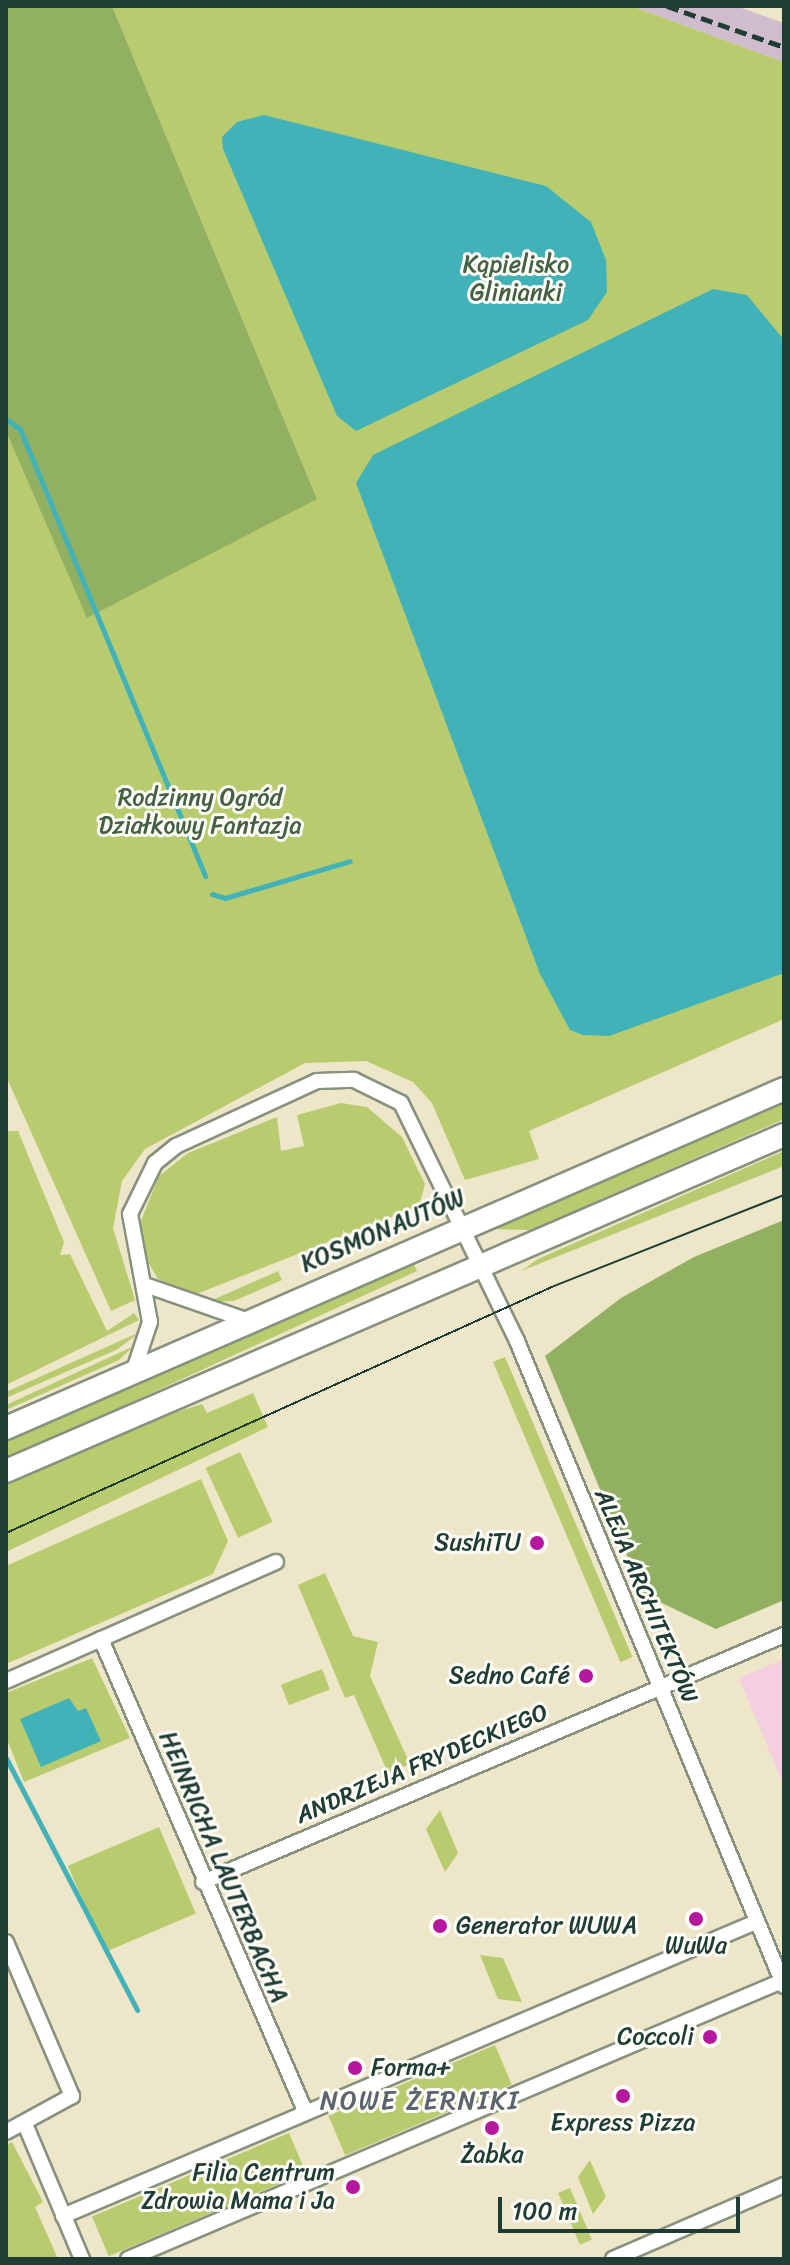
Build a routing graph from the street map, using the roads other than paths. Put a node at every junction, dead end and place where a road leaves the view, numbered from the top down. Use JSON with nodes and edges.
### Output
{"nodes":[{"id":1,"x":784,"y":1079,"type":"edge"},
{"id":2,"x":784,"y":1089,"type":"edge"},
{"id":3,"x":756,"y":1097,"type":"junction"},
{"id":4,"x":784,"y":1135,"type":"edge"},
{"id":5,"x":464,"y":1225,"type":"junction"},
{"id":6,"x":481,"y":1263,"type":"junction"},
{"id":7,"x":148,"y":1286,"type":"junction"},
{"id":8,"x":243,"y":1319,"type":"junction"},
{"id":9,"x":134,"y":1370,"type":"junction"},
{"id":10,"x":6,"y":1428,"type":"edge"},
{"id":11,"x":6,"y":1471,"type":"edge"},
{"id":12,"x":276,"y":1562,"type":"dead end"},
{"id":13,"x":784,"y":1635,"type":"edge"},
{"id":14,"x":101,"y":1639,"type":"junction"},
{"id":15,"x":6,"y":1681,"type":"edge"},
{"id":16,"x":659,"y":1686,"type":"junction"},
{"id":17,"x":203,"y":1882,"type":"junction"},
{"id":18,"x":756,"y":1922,"type":"junction"},
{"id":19,"x":6,"y":1942,"type":"edge"},
{"id":20,"x":783,"y":1983,"type":"edge"},
{"id":21,"x":306,"y":2113,"type":"junction"},
{"id":22,"x":25,"y":2124,"type":"junction"},
{"id":23,"x":6,"y":2132,"type":"edge"},
{"id":24,"x":784,"y":2185,"type":"edge"},
{"id":25,"x":63,"y":2216,"type":"junction"},
{"id":26,"x":82,"y":2259,"type":"edge"},
{"id":27,"x":128,"y":2259,"type":"edge"},
{"id":28,"x":613,"y":2259,"type":"edge"}],
"edges":[{"from":1,"to":3,"type":"main road"},
{"from":2,"to":3,"type":"main road","name":"KOSMONAUTÓW"},
{"from":3,"to":5,"type":"main road","name":"KOSMONAUTÓW"},
{"from":4,"to":6,"type":"main road"},
{"from":5,"to":6,"type":"street","name":"ALEJA ARCHITEKTÓW"},
{"from":5,"to":7,"type":"street","name":"ALEJA ARCHITEKTÓW"},
{"from":5,"to":8,"type":"main road","name":"KOSMONAUTÓW"},
{"from":6,"to":11,"type":"main road"},
{"from":6,"to":16,"type":"street","name":"ALEJA ARCHITEKTÓW"},
{"from":7,"to":8,"type":"street"},
{"from":7,"to":9,"type":"street"},
{"from":8,"to":9,"type":"main road","name":"KOSMONAUTÓW"},
{"from":9,"to":10,"type":"main road","name":"KOSMONAUTÓW"},
{"from":12,"to":14,"type":"street"},
{"from":13,"to":16,"type":"street","name":"ANDRZEJA FRYDECKIEGO"},
{"from":14,"to":15,"type":"street"},
{"from":14,"to":17,"type":"street","name":"HEINRICHA LAUTERBACHA"},
{"from":16,"to":17,"type":"street","name":"ANDRZEJA FRYDECKIEGO"},
{"from":16,"to":18,"type":"street","name":"ALEJA ARCHITEKTÓW"},
{"from":17,"to":21,"type":"street","name":"HEINRICHA LAUTERBACHA"},
{"from":18,"to":20,"type":"street","name":"ALEJA ARCHITEKTÓW"},
{"from":18,"to":21,"type":"street"},
{"from":19,"to":22,"type":"street"},
{"from":20,"to":27,"type":"street"},
{"from":21,"to":25,"type":"street"},
{"from":22,"to":23,"type":"street"},
{"from":22,"to":25,"type":"street"},
{"from":24,"to":28,"type":"street"},
{"from":25,"to":26,"type":"street"}]}
